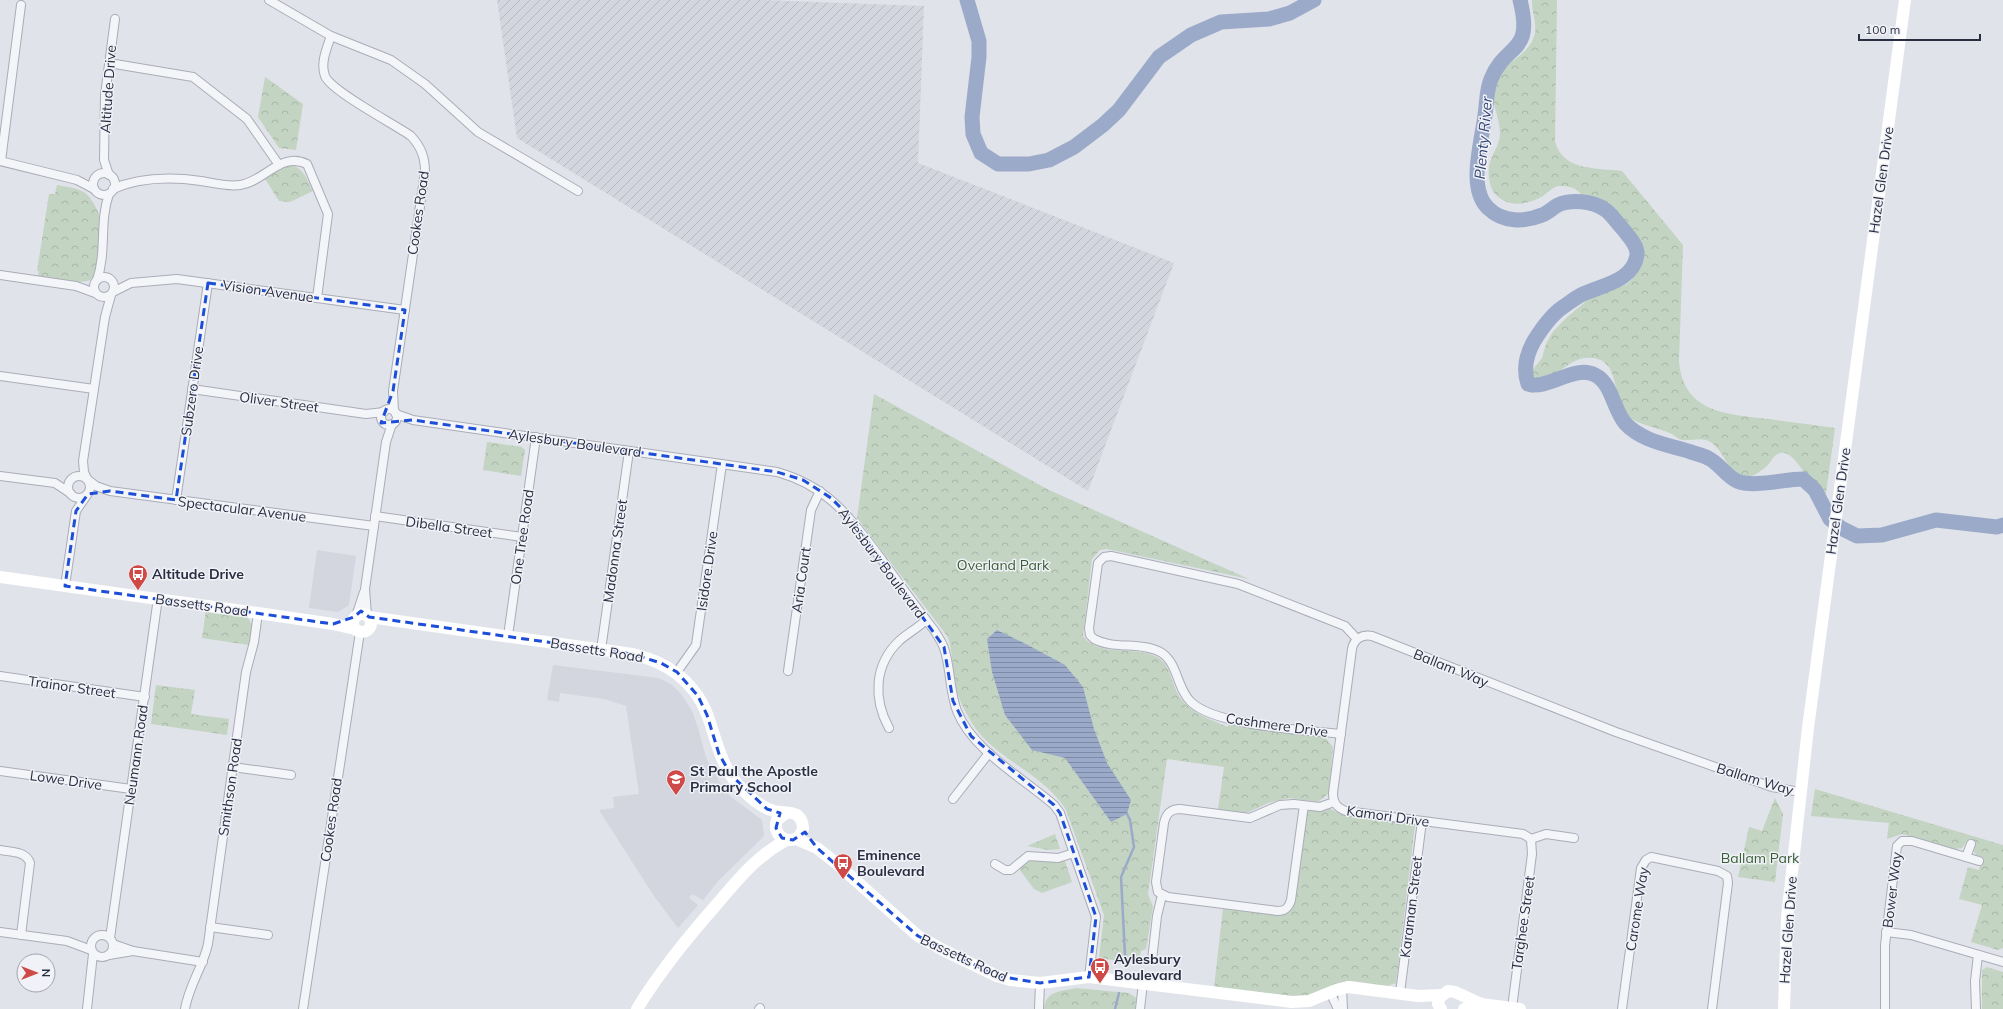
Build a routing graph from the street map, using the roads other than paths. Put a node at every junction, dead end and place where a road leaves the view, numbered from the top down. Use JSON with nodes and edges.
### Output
{"nodes":[{"id":1,"x":269,"y":0,"type":"edge"},
{"id":2,"x":1905,"y":0,"type":"edge"},
{"id":3,"x":21,"y":5,"type":"dead end"},
{"id":4,"x":115,"y":18,"type":"dead end"},
{"id":5,"x":331,"y":36,"type":"junction"},
{"id":6,"x":109,"y":63,"type":"junction"},
{"id":7,"x":104,"y":160,"type":"junction"},
{"id":8,"x":0,"y":161,"type":"edge"},
{"id":9,"x":279,"y":165,"type":"junction"},
{"id":10,"x":97,"y":177,"type":"junction"},
{"id":11,"x":111,"y":177,"type":"junction"},
{"id":12,"x":77,"y":180,"type":"junction"},
{"id":13,"x":131,"y":183,"type":"junction"},
{"id":14,"x":578,"y":191,"type":"dead end"},
{"id":15,"x":97,"y":192,"type":"junction"},
{"id":16,"x":111,"y":192,"type":"junction"},
{"id":17,"x":104,"y":210,"type":"junction"},
{"id":18,"x":103,"y":256,"type":"junction"},
{"id":19,"x":0,"y":275,"type":"edge"},
{"id":20,"x":110,"y":279,"type":"junction"},
{"id":21,"x":96,"y":281,"type":"junction"},
{"id":22,"x":208,"y":282,"type":"junction"},
{"id":23,"x":132,"y":284,"type":"junction"},
{"id":24,"x":76,"y":286,"type":"junction"},
{"id":25,"x":112,"y":294,"type":"junction"},
{"id":26,"x":97,"y":295,"type":"junction"},
{"id":27,"x":317,"y":298,"type":"junction"},
{"id":28,"x":405,"y":310,"type":"junction"},
{"id":29,"x":105,"y":317,"type":"junction"},
{"id":30,"x":0,"y":376,"type":"edge"},
{"id":31,"x":94,"y":389,"type":"junction"},
{"id":32,"x":192,"y":389,"type":"junction"},
{"id":33,"x":389,"y":417,"type":"junction"},
{"id":34,"x":536,"y":437,"type":"junction"},
{"id":35,"x":629,"y":451,"type":"junction"},
{"id":36,"x":83,"y":460,"type":"junction"},
{"id":37,"x":722,"y":464,"type":"junction"},
{"id":38,"x":0,"y":476,"type":"edge"},
{"id":39,"x":73,"y":478,"type":"junction"},
{"id":40,"x":87,"y":479,"type":"junction"},
{"id":41,"x":55,"y":483,"type":"junction"},
{"id":42,"x":110,"y":491,"type":"junction"},
{"id":43,"x":820,"y":491,"type":"junction"},
{"id":44,"x":71,"y":494,"type":"junction"},
{"id":45,"x":87,"y":494,"type":"junction"},
{"id":46,"x":176,"y":500,"type":"junction"},
{"id":47,"x":76,"y":511,"type":"junction"},
{"id":48,"x":375,"y":516,"type":"junction"},
{"id":49,"x":374,"y":526,"type":"junction"},
{"id":50,"x":522,"y":537,"type":"junction"},
{"id":51,"x":0,"y":577,"type":"edge"},
{"id":52,"x":64,"y":586,"type":"junction"},
{"id":53,"x":158,"y":598,"type":"junction"},
{"id":54,"x":258,"y":613,"type":"junction"},
{"id":55,"x":926,"y":620,"type":"junction"},
{"id":56,"x":362,"y":622,"type":"junction"},
{"id":57,"x":508,"y":636,"type":"junction"},
{"id":58,"x":1357,"y":639,"type":"junction"},
{"id":59,"x":601,"y":650,"type":"junction"},
{"id":60,"x":788,"y":671,"type":"dead end"},
{"id":61,"x":677,"y":672,"type":"junction"},
{"id":62,"x":0,"y":676,"type":"edge"},
{"id":63,"x":145,"y":697,"type":"junction"},
{"id":64,"x":889,"y":728,"type":"dead end"},
{"id":65,"x":1341,"y":734,"type":"junction"},
{"id":66,"x":989,"y":753,"type":"junction"},
{"id":67,"x":233,"y":767,"type":"junction"},
{"id":68,"x":0,"y":771,"type":"edge"},
{"id":69,"x":291,"y":775,"type":"dead end"},
{"id":70,"x":132,"y":789,"type":"junction"},
{"id":71,"x":1800,"y":792,"type":"junction"},
{"id":72,"x":953,"y":799,"type":"dead end"},
{"id":73,"x":1334,"y":802,"type":"junction"},
{"id":74,"x":1304,"y":805,"type":"junction"},
{"id":75,"x":767,"y":809,"type":"junction"},
{"id":76,"x":786,"y":813,"type":"junction"},
{"id":77,"x":1422,"y":821,"type":"junction"},
{"id":78,"x":776,"y":828,"type":"junction"},
{"id":79,"x":795,"y":836,"type":"junction"},
{"id":80,"x":1574,"y":838,"type":"dead end"},
{"id":81,"x":1531,"y":839,"type":"junction"},
{"id":82,"x":1971,"y":844,"type":"dead end"},
{"id":83,"x":0,"y":850,"type":"edge"},
{"id":84,"x":767,"y":851,"type":"junction"},
{"id":85,"x":1074,"y":853,"type":"junction"},
{"id":86,"x":1966,"y":857,"type":"junction"},
{"id":87,"x":1979,"y":861,"type":"dead end"},
{"id":88,"x":995,"y":864,"type":"dead end"},
{"id":89,"x":1162,"y":895,"type":"junction"},
{"id":90,"x":113,"y":911,"type":"junction"},
{"id":91,"x":210,"y":927,"type":"junction"},
{"id":92,"x":0,"y":932,"type":"edge"},
{"id":93,"x":1886,"y":932,"type":"junction"},
{"id":94,"x":21,"y":935,"type":"junction"},
{"id":95,"x":268,"y":935,"type":"dead end"},
{"id":96,"x":97,"y":936,"type":"junction"},
{"id":97,"x":68,"y":941,"type":"junction"},
{"id":98,"x":111,"y":941,"type":"junction"},
{"id":99,"x":134,"y":951,"type":"junction"},
{"id":100,"x":92,"y":952,"type":"junction"},
{"id":101,"x":1978,"y":955,"type":"junction"},
{"id":102,"x":106,"y":956,"type":"junction"},
{"id":103,"x":1152,"y":960,"type":"dead end"},
{"id":104,"x":203,"y":962,"type":"junction"},
{"id":105,"x":2003,"y":962,"type":"edge"},
{"id":106,"x":1089,"y":977,"type":"junction"},
{"id":107,"x":91,"y":980,"type":"junction"},
{"id":108,"x":1040,"y":983,"type":"junction"},
{"id":109,"x":1144,"y":983,"type":"junction"},
{"id":110,"x":1342,"y":988,"type":"junction"},
{"id":111,"x":1330,"y":992,"type":"junction"},
{"id":112,"x":1400,"y":993,"type":"junction"},
{"id":113,"x":1441,"y":995,"type":"junction"},
{"id":114,"x":1458,"y":995,"type":"junction"},
{"id":115,"x":1418,"y":996,"type":"junction"},
{"id":116,"x":1481,"y":1004,"type":"junction"},
{"id":117,"x":1284,"y":1005,"type":"edge"},
{"id":118,"x":1785,"y":1007,"type":"edge"},
{"id":119,"x":1440,"y":1008,"type":"edge"},
{"id":120,"x":1516,"y":1008,"type":"edge"},
{"id":121,"x":87,"y":1009,"type":"edge"},
{"id":122,"x":185,"y":1009,"type":"edge"},
{"id":123,"x":303,"y":1009,"type":"edge"},
{"id":124,"x":637,"y":1009,"type":"edge"},
{"id":125,"x":1039,"y":1009,"type":"edge"},
{"id":126,"x":1140,"y":1009,"type":"edge"},
{"id":127,"x":1338,"y":1009,"type":"edge"},
{"id":128,"x":1342,"y":1009,"type":"edge"},
{"id":129,"x":1458,"y":1009,"type":"edge"},
{"id":130,"x":1464,"y":1009,"type":"edge"},
{"id":131,"x":1622,"y":1009,"type":"edge"},
{"id":132,"x":1712,"y":1009,"type":"edge"},
{"id":133,"x":1885,"y":1009,"type":"edge"},
{"id":134,"x":1976,"y":1009,"type":"edge"}],
"edges":[{"from":1,"to":5,"type":"street"},
{"from":2,"to":71,"type":"street","name":"Hazel Glen Drive"},
{"from":3,"to":8,"type":"street"},
{"from":4,"to":6,"type":"street","name":"Altitude Drive"},
{"from":5,"to":14,"type":"street"},
{"from":5,"to":28,"type":"street","name":"Cookes Road"},
{"from":6,"to":7,"type":"street","name":"Altitude Drive"},
{"from":6,"to":9,"type":"street"},
{"from":7,"to":10,"type":"street","name":"Altitude Drive"},
{"from":7,"to":11,"type":"street","name":"Altitude Drive"},
{"from":8,"to":12,"type":"street"},
{"from":9,"to":13,"type":"street"},
{"from":9,"to":27,"type":"street"},
{"from":10,"to":11,"type":"street"},
{"from":10,"to":12,"type":"street"},
{"from":10,"to":15,"type":"street"},
{"from":11,"to":13,"type":"street"},
{"from":11,"to":16,"type":"street"},
{"from":12,"to":15,"type":"street"},
{"from":13,"to":16,"type":"street"},
{"from":15,"to":16,"type":"street"},
{"from":15,"to":17,"type":"street"},
{"from":16,"to":17,"type":"street"},
{"from":17,"to":18,"type":"street"},
{"from":18,"to":20,"type":"street"},
{"from":18,"to":21,"type":"street"},
{"from":19,"to":24,"type":"street"},
{"from":20,"to":21,"type":"street"},
{"from":20,"to":23,"type":"street","name":"Vision Avenue"},
{"from":20,"to":25,"type":"street"},
{"from":21,"to":24,"type":"street"},
{"from":21,"to":26,"type":"street"},
{"from":22,"to":23,"type":"street","name":"Vision Avenue"},
{"from":22,"to":27,"type":"street","name":"Vision Avenue"},
{"from":22,"to":32,"type":"street","name":"Subzero Drive"},
{"from":23,"to":25,"type":"street","name":"Vision Avenue"},
{"from":24,"to":26,"type":"street"},
{"from":25,"to":26,"type":"street"},
{"from":25,"to":29,"type":"street"},
{"from":26,"to":29,"type":"street"},
{"from":27,"to":28,"type":"street","name":"Vision Avenue"},
{"from":28,"to":33,"type":"street","name":"Cookes Road"},
{"from":29,"to":31,"type":"street"},
{"from":30,"to":31,"type":"street"},
{"from":31,"to":36,"type":"street"},
{"from":32,"to":33,"type":"street","name":"Oliver Street"},
{"from":32,"to":46,"type":"street","name":"Subzero Drive"},
{"from":33,"to":34,"type":"street","name":"Aylesbury Boulevard"},
{"from":33,"to":48,"type":"street","name":"Cookes Road"},
{"from":34,"to":35,"type":"street","name":"Aylesbury Boulevard"},
{"from":34,"to":50,"type":"street","name":"One Tree Road"},
{"from":35,"to":37,"type":"street","name":"Aylesbury Boulevard"},
{"from":35,"to":59,"type":"street","name":"Madonna Street"},
{"from":36,"to":39,"type":"street"},
{"from":36,"to":40,"type":"street"},
{"from":37,"to":43,"type":"street","name":"Aylesbury Boulevard"},
{"from":37,"to":61,"type":"street","name":"Isidore Drive"},
{"from":38,"to":41,"type":"street"},
{"from":39,"to":40,"type":"street"},
{"from":39,"to":41,"type":"street"},
{"from":39,"to":44,"type":"street"},
{"from":40,"to":42,"type":"street","name":"Spectacular Avenue"},
{"from":40,"to":45,"type":"street"},
{"from":41,"to":44,"type":"street"},
{"from":42,"to":45,"type":"street","name":"Spectacular Avenue"},
{"from":42,"to":46,"type":"street","name":"Spectacular Avenue"},
{"from":43,"to":55,"type":"street","name":"Aylesbury Boulevard"},
{"from":43,"to":60,"type":"street","name":"Aria Court"},
{"from":44,"to":45,"type":"street"},
{"from":44,"to":47,"type":"street"},
{"from":45,"to":47,"type":"street"},
{"from":46,"to":49,"type":"street","name":"Spectacular Avenue"},
{"from":47,"to":52,"type":"street"},
{"from":48,"to":49,"type":"street","name":"Cookes Road"},
{"from":48,"to":50,"type":"street","name":"Dibella Street"},
{"from":49,"to":56,"type":"street","name":"Cookes Road"},
{"from":50,"to":57,"type":"street","name":"One Tree Road"},
{"from":51,"to":52,"type":"street","name":"Bassetts Road"},
{"from":52,"to":53,"type":"street","name":"Bassetts Road"},
{"from":53,"to":54,"type":"street","name":"Bassetts Road"},
{"from":53,"to":63,"type":"street","name":"Neumann Road"},
{"from":54,"to":56,"type":"street","name":"Bassetts Road"},
{"from":54,"to":67,"type":"street","name":"Smithson Road"},
{"from":55,"to":64,"type":"street"},
{"from":55,"to":66,"type":"street","name":"Aylesbury Boulevard"},
{"from":56,"to":57,"type":"street","name":"Bassetts Road"},
{"from":56,"to":123,"type":"street","name":"Cookes Road"},
{"from":57,"to":59,"type":"street","name":"Bassetts Road"},
{"from":58,"to":65,"type":"street"},
{"from":58,"to":65,"type":"street","name":"Cashmere Drive"},
{"from":58,"to":71,"type":"street","name":"Ballam Way"},
{"from":59,"to":61,"type":"street","name":"Bassetts Road"},
{"from":61,"to":75,"type":"street","name":"Bassetts Road"},
{"from":62,"to":63,"type":"street","name":"Trainor Street"},
{"from":63,"to":70,"type":"street","name":"Neumann Road"},
{"from":65,"to":73,"type":"street"},
{"from":66,"to":72,"type":"street"},
{"from":66,"to":85,"type":"street","name":"Aylesbury Boulevard"},
{"from":67,"to":69,"type":"street"},
{"from":67,"to":91,"type":"street","name":"Smithson Road"},
{"from":68,"to":70,"type":"street","name":"Lowe Drive"},
{"from":70,"to":90,"type":"street","name":"Neumann Road"},
{"from":71,"to":118,"type":"street","name":"Hazel Glen Drive"},
{"from":73,"to":74,"type":"street","name":"Kamori Drive"},
{"from":73,"to":77,"type":"street","name":"Kamori Drive"},
{"from":74,"to":89,"type":"street","name":"Kamori Drive"},
{"from":74,"to":89,"type":"street"},
{"from":75,"to":76,"type":"street","name":"Bassetts Road"},
{"from":75,"to":78,"type":"street","name":"Bassetts Road"},
{"from":76,"to":78,"type":"street"},
{"from":76,"to":79,"type":"street","name":"Bassetts Road"},
{"from":77,"to":81,"type":"street","name":"Kamori Drive"},
{"from":77,"to":112,"type":"street","name":"Karaman Street"},
{"from":78,"to":79,"type":"street","name":"Bassetts Road"},
{"from":78,"to":84,"type":"street"},
{"from":79,"to":84,"type":"street"},
{"from":79,"to":108,"type":"street","name":"Bassetts Road"},
{"from":80,"to":81,"type":"street"},
{"from":81,"to":120,"type":"street","name":"Targhee Street"},
{"from":82,"to":86,"type":"street"},
{"from":83,"to":94,"type":"street"},
{"from":84,"to":124,"type":"street"},
{"from":85,"to":88,"type":"street"},
{"from":85,"to":106,"type":"street","name":"Aylesbury Boulevard"},
{"from":86,"to":87,"type":"street","name":"Bower Way"},
{"from":86,"to":93,"type":"street","name":"Bower Way"},
{"from":89,"to":103,"type":"street"},
{"from":90,"to":96,"type":"street","name":"Neumann Road"},
{"from":90,"to":98,"type":"street","name":"Neumann Road"},
{"from":91,"to":95,"type":"street"},
{"from":91,"to":104,"type":"street","name":"Smithson Road"},
{"from":92,"to":94,"type":"street"},
{"from":93,"to":101,"type":"street"},
{"from":93,"to":133,"type":"street","name":"Bower Way"},
{"from":94,"to":97,"type":"street"},
{"from":96,"to":97,"type":"street"},
{"from":96,"to":98,"type":"street"},
{"from":96,"to":100,"type":"street"},
{"from":97,"to":100,"type":"street"},
{"from":98,"to":99,"type":"street"},
{"from":98,"to":102,"type":"street"},
{"from":99,"to":102,"type":"street"},
{"from":99,"to":104,"type":"street"},
{"from":100,"to":102,"type":"street"},
{"from":100,"to":107,"type":"street"},
{"from":101,"to":105,"type":"street"},
{"from":101,"to":134,"type":"street"},
{"from":102,"to":107,"type":"street"},
{"from":104,"to":122,"type":"street","name":"Smithson Road"},
{"from":106,"to":108,"type":"street","name":"Bassetts Road"},
{"from":106,"to":109,"type":"street","name":"Bassetts Road"},
{"from":107,"to":121,"type":"street"},
{"from":108,"to":125,"type":"street"},
{"from":109,"to":117,"type":"street","name":"Bassetts Road"},
{"from":109,"to":126,"type":"street"},
{"from":110,"to":111,"type":"street","name":"Bassetts Road"},
{"from":110,"to":112,"type":"street"},
{"from":110,"to":128,"type":"street"},
{"from":111,"to":117,"type":"street","name":"Bassetts Road"},
{"from":111,"to":127,"type":"street"},
{"from":112,"to":115,"type":"street"},
{"from":113,"to":114,"type":"street"},
{"from":113,"to":115,"type":"street"},
{"from":113,"to":119,"type":"street"},
{"from":114,"to":116,"type":"street"},
{"from":114,"to":129,"type":"street"},
{"from":115,"to":119,"type":"street"},
{"from":116,"to":120,"type":"street"},
{"from":116,"to":130,"type":"street"},
{"from":131,"to":132,"type":"street","name":"Carome Way"}]}
